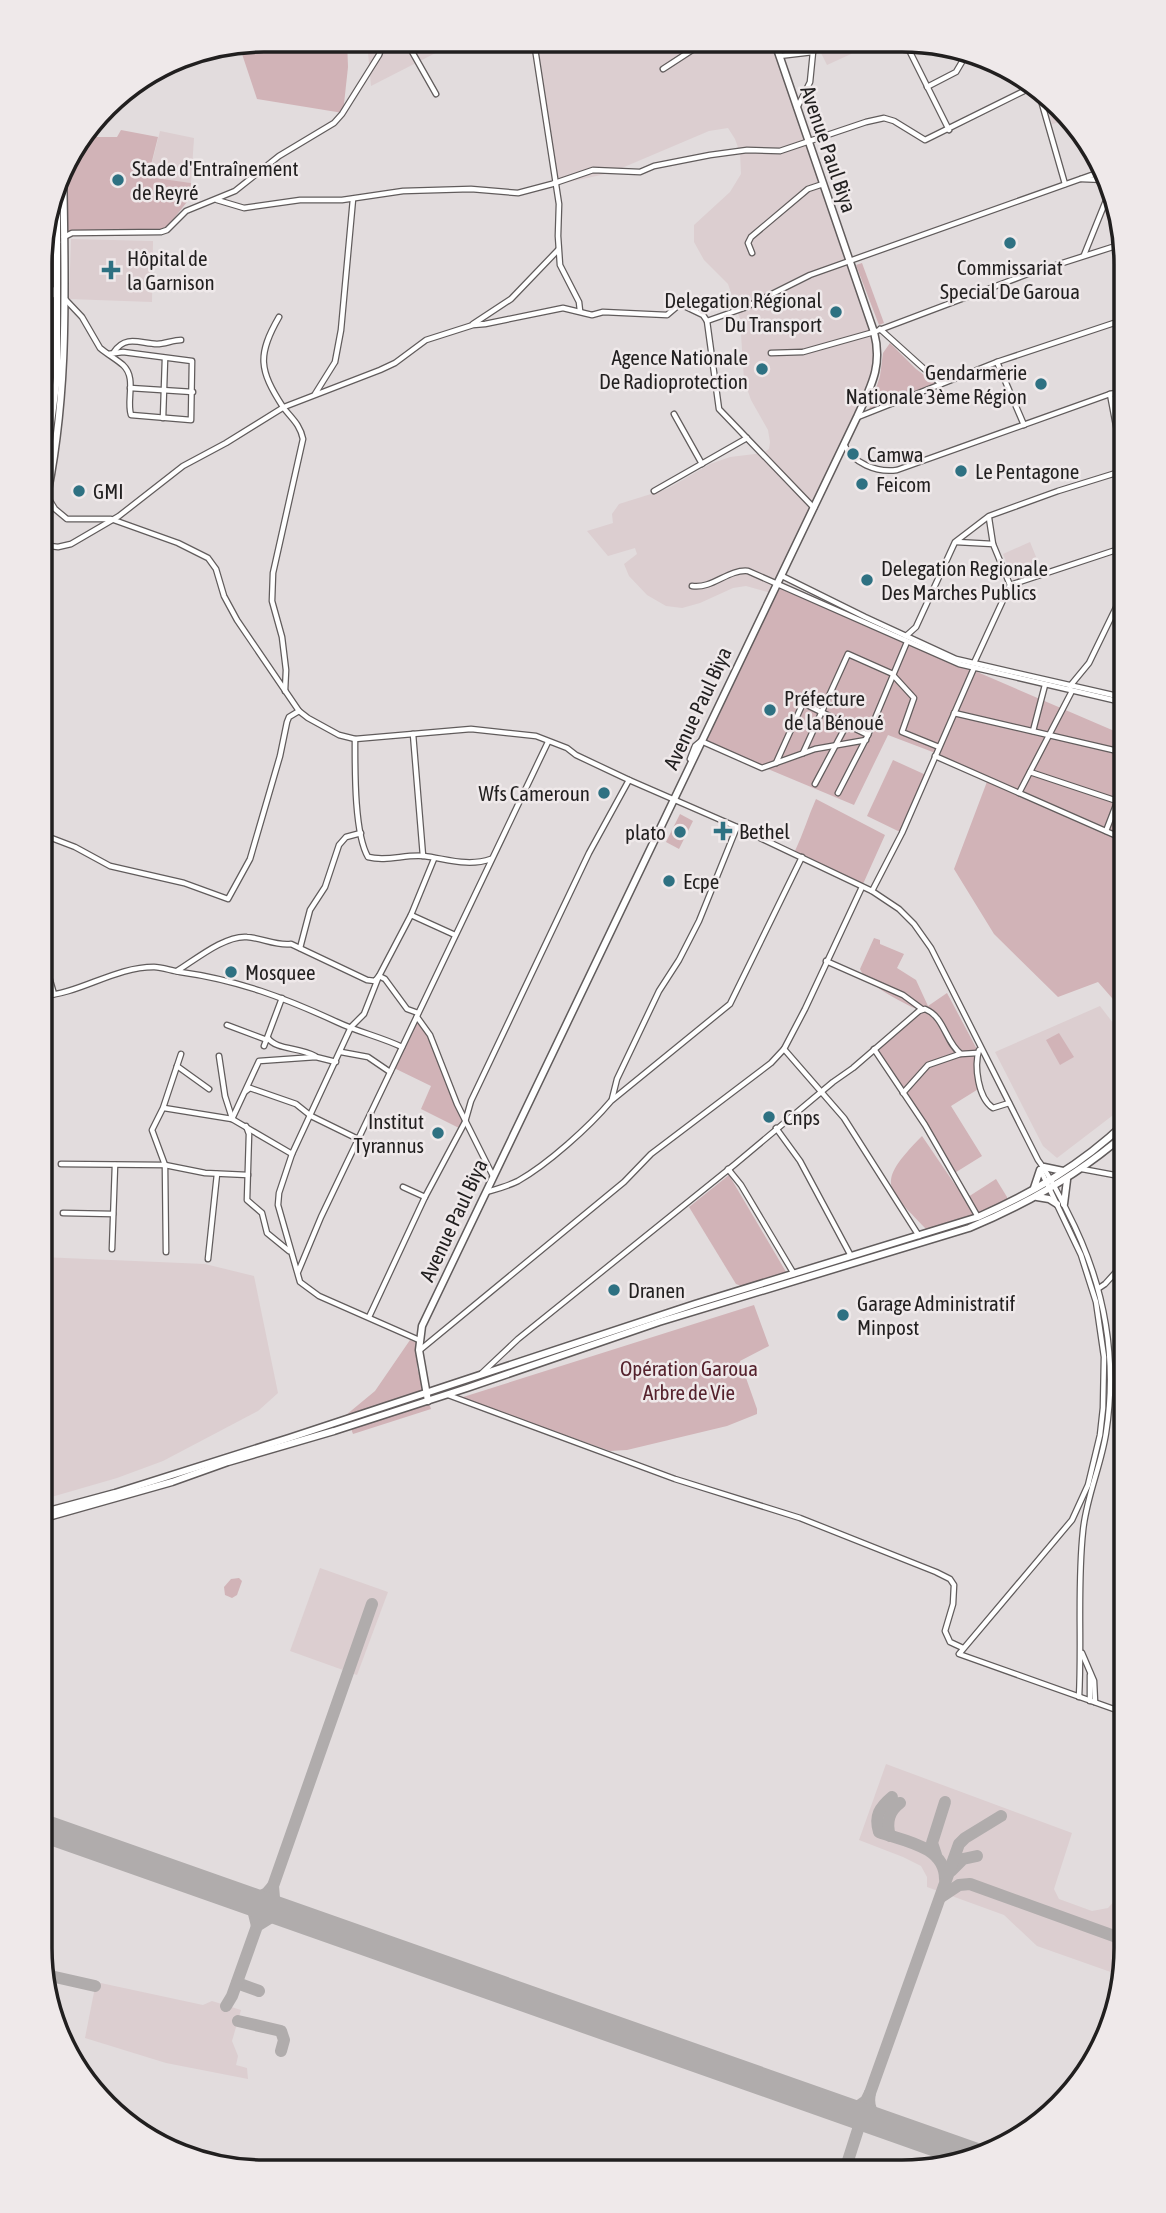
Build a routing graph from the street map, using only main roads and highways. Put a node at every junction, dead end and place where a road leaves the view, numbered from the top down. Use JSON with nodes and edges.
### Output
{"nodes":[{"id":1,"x":777,"y":52,"type":"edge"},
{"id":2,"x":63,"y":198,"type":"edge"},
{"id":3,"x":57,"y":224,"type":"edge"},
{"id":4,"x":52,"y":422,"type":"edge"},
{"id":5,"x":52,"y":462,"type":"edge"},
{"id":6,"x":1113,"y":1134,"type":"edge"},
{"id":7,"x":1113,"y":1143,"type":"edge"},
{"id":8,"x":1065,"y":1171,"type":"junction"},
{"id":9,"x":1068,"y":1180,"type":"junction"},
{"id":10,"x":1050,"y":1185,"type":"junction"},
{"id":11,"x":1034,"y":1194,"type":"junction"},
{"id":12,"x":426,"y":1379,"type":"junction"},
{"id":13,"x":439,"y":1390,"type":"junction"},
{"id":14,"x":429,"y":1397,"type":"junction"},
{"id":15,"x":52,"y":1513,"type":"edge"}],
"edges":[{"from":1,"to":12,"type":"main road","name":"Avenue Paul Biya"},
{"from":2,"to":5,"type":"main road"},
{"from":3,"to":4,"type":"main road"},
{"from":6,"to":8,"type":"main road"},
{"from":7,"to":9,"type":"main road"},
{"from":8,"to":10,"type":"main road"},
{"from":8,"to":11,"type":"main road"},
{"from":9,"to":10,"type":"main road"},
{"from":9,"to":11,"type":"main road"},
{"from":10,"to":11,"type":"main road"},
{"from":11,"to":13,"type":"main road"},
{"from":11,"to":14,"type":"main road"},
{"from":12,"to":13,"type":"main road"},
{"from":12,"to":14,"type":"main road","name":"Avenue Paul Biya"},
{"from":13,"to":14,"type":"main road"},
{"from":14,"to":15,"type":"main road"}]}
